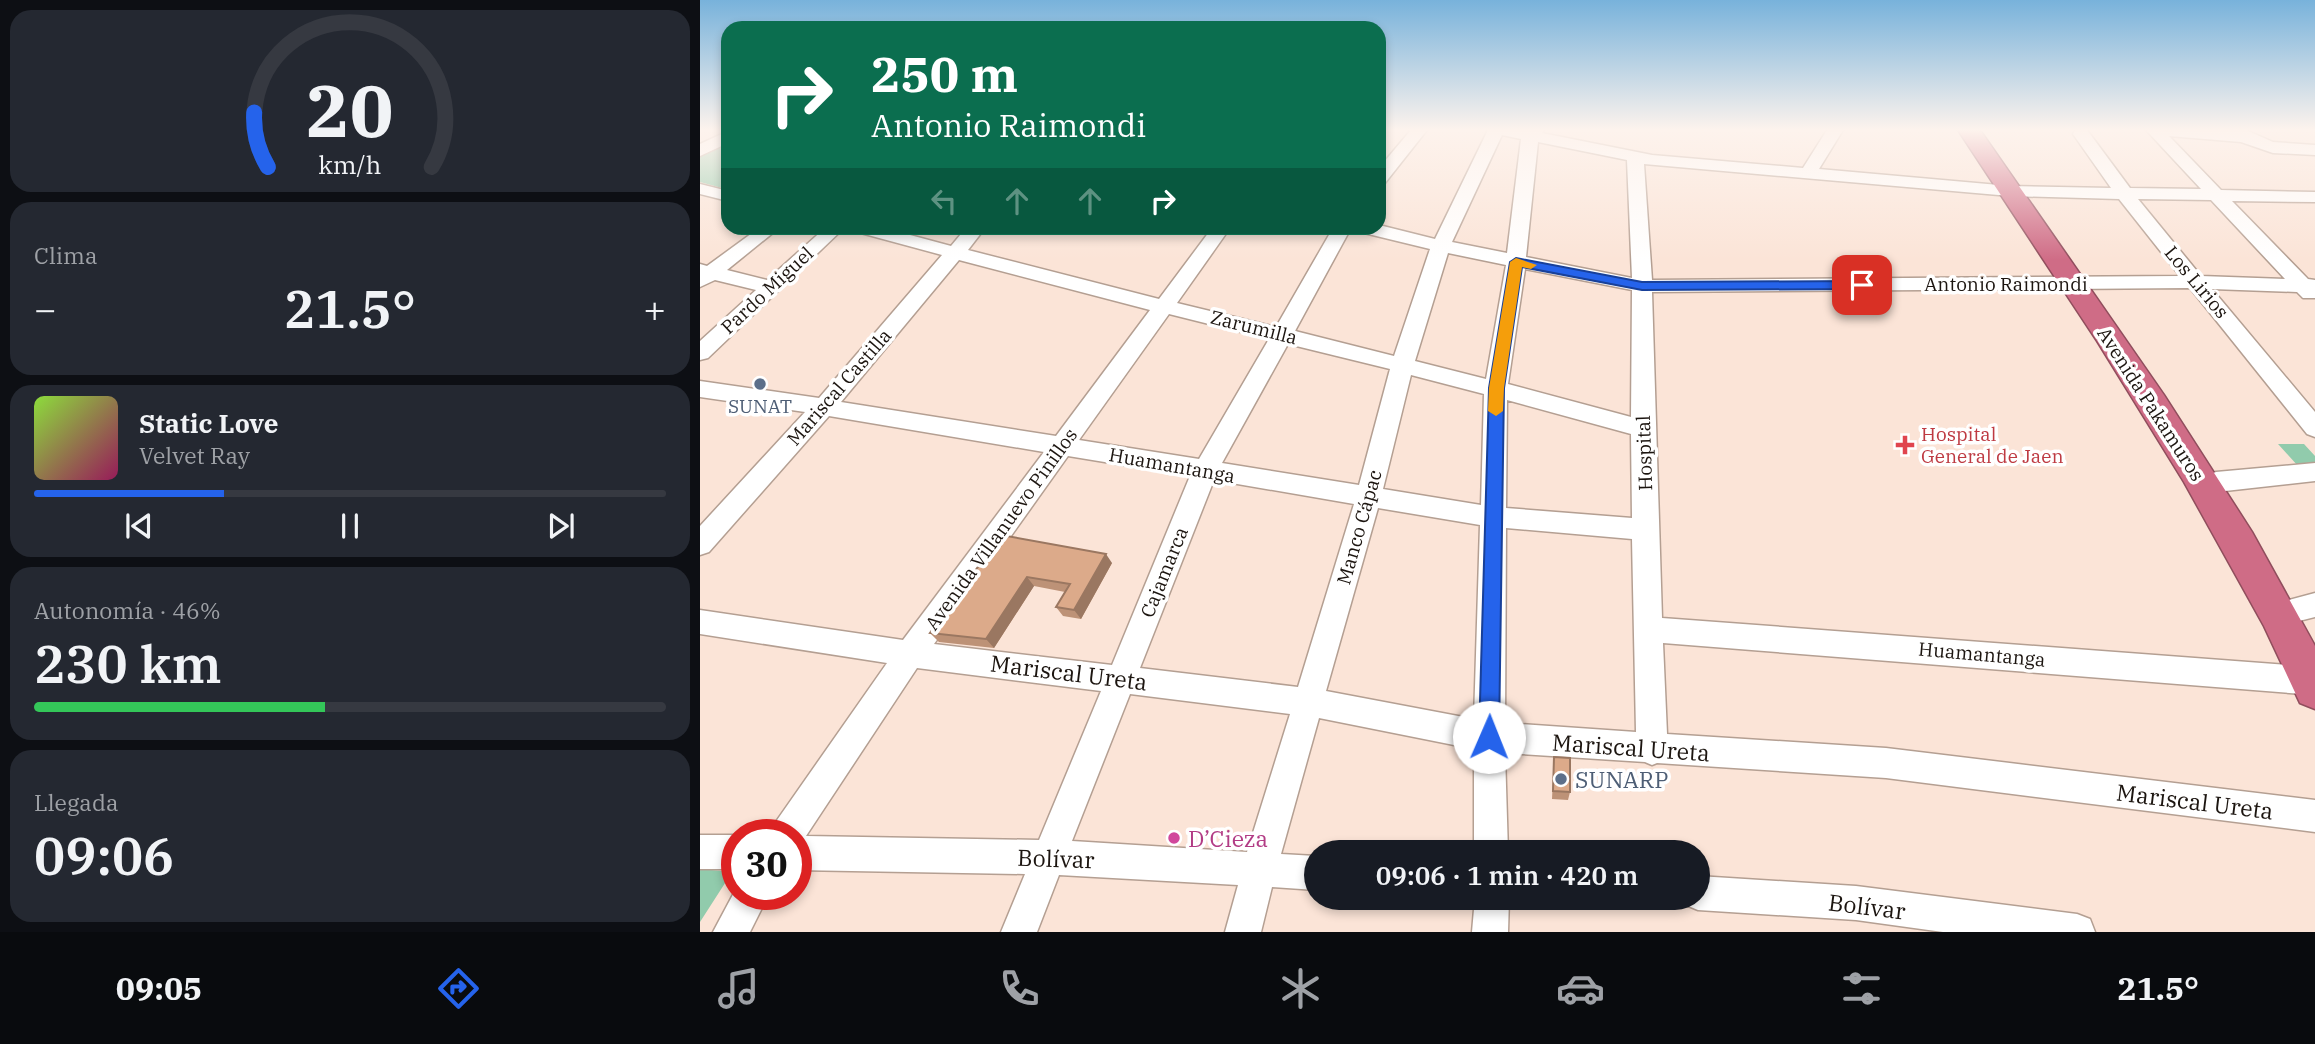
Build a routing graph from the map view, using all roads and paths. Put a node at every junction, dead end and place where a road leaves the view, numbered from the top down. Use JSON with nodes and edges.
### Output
{"nodes":[{"id":1,"x":1475,"y":173,"type":"edge"},
{"id":2,"x":1528,"y":173,"type":"edge"},
{"id":3,"x":1636,"y":173,"type":"edge"},
{"id":4,"x":1813,"y":173,"type":"edge"},
{"id":5,"x":2003,"y":173,"type":"edge"},
{"id":6,"x":2006,"y":173,"type":"edge"},
{"id":7,"x":2108,"y":173,"type":"edge"},
{"id":8,"x":2196,"y":173,"type":"edge"},
{"id":9,"x":2017,"y":192,"type":"junction"},
{"id":10,"x":2122,"y":193,"type":"junction"},
{"id":11,"x":2217,"y":196,"type":"junction"},
{"id":12,"x":2315,"y":197,"type":"edge"},
{"id":13,"x":1386,"y":233,"type":"edge"},
{"id":14,"x":760,"y":235,"type":"edge"},
{"id":15,"x":827,"y":235,"type":"edge"},
{"id":16,"x":890,"y":235,"type":"edge"},
{"id":17,"x":970,"y":235,"type":"edge"},
{"id":18,"x":1216,"y":235,"type":"edge"},
{"id":19,"x":1338,"y":235,"type":"edge"},
{"id":20,"x":1441,"y":246,"type":"junction"},
{"id":21,"x":955,"y":252,"type":"junction"},
{"id":22,"x":1516,"y":262,"type":"junction"},
{"id":23,"x":704,"y":274,"type":"edge"},
{"id":24,"x":2198,"y":282,"type":"junction"},
{"id":25,"x":2080,"y":284,"type":"junction"},
{"id":26,"x":1642,"y":286,"type":"junction"},
{"id":27,"x":771,"y":287,"type":"junction"},
{"id":28,"x":2311,"y":290,"type":"edge"},
{"id":29,"x":1164,"y":305,"type":"junction"},
{"id":30,"x":1283,"y":333,"type":"junction"},
{"id":31,"x":700,"y":353,"type":"edge"},
{"id":32,"x":1402,"y":366,"type":"junction"},
{"id":33,"x":1496,"y":388,"type":"junction"},
{"id":34,"x":700,"y":389,"type":"edge"},
{"id":35,"x":824,"y":407,"type":"junction"},
{"id":36,"x":2315,"y":428,"type":"edge"},
{"id":37,"x":1643,"y":429,"type":"junction"},
{"id":38,"x":1063,"y":446,"type":"junction"},
{"id":39,"x":1205,"y":471,"type":"junction"},
{"id":40,"x":2315,"y":472,"type":"edge"},
{"id":41,"x":2216,"y":482,"type":"junction"},
{"id":42,"x":1368,"y":498,"type":"junction"},
{"id":43,"x":1494,"y":517,"type":"junction"},
{"id":44,"x":1644,"y":530,"type":"junction"},
{"id":45,"x":700,"y":544,"type":"edge"},
{"id":46,"x":2305,"y":608,"type":"edge"},
{"id":47,"x":700,"y":622,"type":"edge"},
{"id":48,"x":1649,"y":629,"type":"junction"},
{"id":49,"x":910,"y":654,"type":"junction"},
{"id":50,"x":2314,"y":674,"type":"edge"},
{"id":51,"x":1122,"y":678,"type":"junction"},
{"id":52,"x":1308,"y":702,"type":"junction"},
{"id":53,"x":1489,"y":737,"type":"junction"},
{"id":54,"x":1652,"y":750,"type":"junction"},
{"id":55,"x":2315,"y":816,"type":"edge"},
{"id":56,"x":799,"y":819,"type":"edge"},
{"id":57,"x":1491,"y":840,"type":"edge"},
{"id":58,"x":700,"y":852,"type":"edge"},
{"id":59,"x":721,"y":852,"type":"edge"},
{"id":60,"x":812,"y":853,"type":"edge"},
{"id":61,"x":1049,"y":857,"type":"junction"},
{"id":62,"x":1259,"y":870,"type":"junction"},
{"id":63,"x":1304,"y":872,"type":"edge"},
{"id":64,"x":1710,"y":894,"type":"edge"},
{"id":65,"x":743,"y":910,"type":"edge"},
{"id":66,"x":1491,"y":910,"type":"edge"},
{"id":67,"x":731,"y":932,"type":"edge"},
{"id":68,"x":1019,"y":932,"type":"edge"},
{"id":69,"x":1243,"y":932,"type":"edge"},
{"id":70,"x":1490,"y":932,"type":"edge"},
{"id":71,"x":2077,"y":932,"type":"edge"}],
"edges":[{"from":1,"to":20,"type":"street","name":"Manco Cápac"},
{"from":2,"to":22,"type":"street"},
{"from":3,"to":26,"type":"street","name":"Hospital"},
{"from":4,"to":9,"type":"street"},
{"from":5,"to":9,"type":"highway","name":"Avenida Pakamuros"},
{"from":6,"to":9,"type":"highway","name":"Avenida Pakamuros"},
{"from":7,"to":10,"type":"street","name":"Los Lirios"},
{"from":8,"to":11,"type":"street"},
{"from":9,"to":10,"type":"street"},
{"from":9,"to":25,"type":"highway","name":"Avenida Pakamuros"},
{"from":10,"to":11,"type":"street"},
{"from":10,"to":24,"type":"street","name":"Los Lirios"},
{"from":11,"to":12,"type":"street"},
{"from":11,"to":28,"type":"street"},
{"from":13,"to":20,"type":"street","name":"Antonio Raimondi"},
{"from":14,"to":23,"type":"street"},
{"from":15,"to":27,"type":"street","name":"Pardo Miguel"},
{"from":16,"to":21,"type":"street","name":"Zarumilla"},
{"from":17,"to":21,"type":"street","name":"Mariscal Castilla"},
{"from":18,"to":29,"type":"street","name":"Avenida Villanuevo Pinillos"},
{"from":19,"to":30,"type":"street","name":"Cajamarca"},
{"from":20,"to":22,"type":"street","name":"Antonio Raimondi"},
{"from":20,"to":32,"type":"street","name":"Manco Cápac"},
{"from":21,"to":29,"type":"street","name":"Zarumilla"},
{"from":21,"to":35,"type":"street","name":"Mariscal Castilla"},
{"from":22,"to":26,"type":"street","name":"Antonio Raimondi"},
{"from":22,"to":33,"type":"street"},
{"from":23,"to":27,"type":"street"},
{"from":24,"to":25,"type":"street","name":"Antonio Raimondi"},
{"from":24,"to":28,"type":"street","name":"Antonio Raimondi"},
{"from":24,"to":36,"type":"street","name":"Los Lirios"},
{"from":25,"to":26,"type":"street","name":"Antonio Raimondi"},
{"from":25,"to":41,"type":"highway","name":"Avenida Pakamuros"},
{"from":25,"to":50,"type":"highway","name":"Avenida Pakamuros"},
{"from":26,"to":37,"type":"street","name":"Hospital"},
{"from":27,"to":31,"type":"street","name":"Pardo Miguel"},
{"from":29,"to":30,"type":"street","name":"Zarumilla"},
{"from":29,"to":38,"type":"street","name":"Avenida Villanuevo Pinillos"},
{"from":30,"to":32,"type":"street","name":"Zarumilla"},
{"from":30,"to":39,"type":"street","name":"Cajamarca"},
{"from":32,"to":33,"type":"street","name":"Zarumilla"},
{"from":32,"to":42,"type":"street","name":"Manco Cápac"},
{"from":33,"to":37,"type":"street","name":"Zarumilla"},
{"from":33,"to":43,"type":"street"},
{"from":34,"to":35,"type":"street","name":"Huamantanga"},
{"from":35,"to":38,"type":"street","name":"Huamantanga"},
{"from":35,"to":45,"type":"street","name":"Mariscal Castilla"},
{"from":37,"to":44,"type":"street","name":"Hospital"},
{"from":38,"to":39,"type":"street","name":"Huamantanga"},
{"from":38,"to":49,"type":"street","name":"Avenida Villanuevo Pinillos"},
{"from":39,"to":42,"type":"street","name":"Huamantanga"},
{"from":39,"to":51,"type":"street","name":"Cajamarca"},
{"from":40,"to":41,"type":"street"},
{"from":41,"to":46,"type":"highway","name":"Avenida Pakamuros"},
{"from":42,"to":43,"type":"street","name":"Huamantanga"},
{"from":42,"to":52,"type":"street","name":"Manco Cápac"},
{"from":43,"to":44,"type":"street","name":"Huamantanga"},
{"from":43,"to":53,"type":"street"},
{"from":44,"to":48,"type":"street","name":"Hospital"},
{"from":46,"to":50,"type":"highway","name":"Avenida Pakamuros"},
{"from":47,"to":49,"type":"street","name":"Mariscal Ureta"},
{"from":48,"to":50,"type":"street","name":"Huamantanga"},
{"from":48,"to":54,"type":"street","name":"Hospital"},
{"from":49,"to":51,"type":"street","name":"Mariscal Ureta"},
{"from":49,"to":56,"type":"street","name":"Avenida Villanuevo Pinillos"},
{"from":51,"to":52,"type":"street","name":"Mariscal Ureta"},
{"from":51,"to":61,"type":"street","name":"Cajamarca"},
{"from":52,"to":53,"type":"street","name":"Mariscal Ureta"},
{"from":52,"to":62,"type":"street","name":"Manco Cápac"},
{"from":53,"to":54,"type":"street","name":"Mariscal Ureta"},
{"from":53,"to":57,"type":"street"},
{"from":54,"to":55,"type":"street","name":"Mariscal Ureta"},
{"from":58,"to":59,"type":"street"},
{"from":60,"to":61,"type":"street","name":"Bolívar"},
{"from":61,"to":62,"type":"street","name":"Bolívar"},
{"from":61,"to":68,"type":"street","name":"Cajamarca"},
{"from":62,"to":63,"type":"street","name":"Bolívar"},
{"from":62,"to":69,"type":"street","name":"Manco Cápac"},
{"from":64,"to":71,"type":"street","name":"Bolívar"},
{"from":65,"to":67,"type":"street"},
{"from":66,"to":70,"type":"street"}]}
